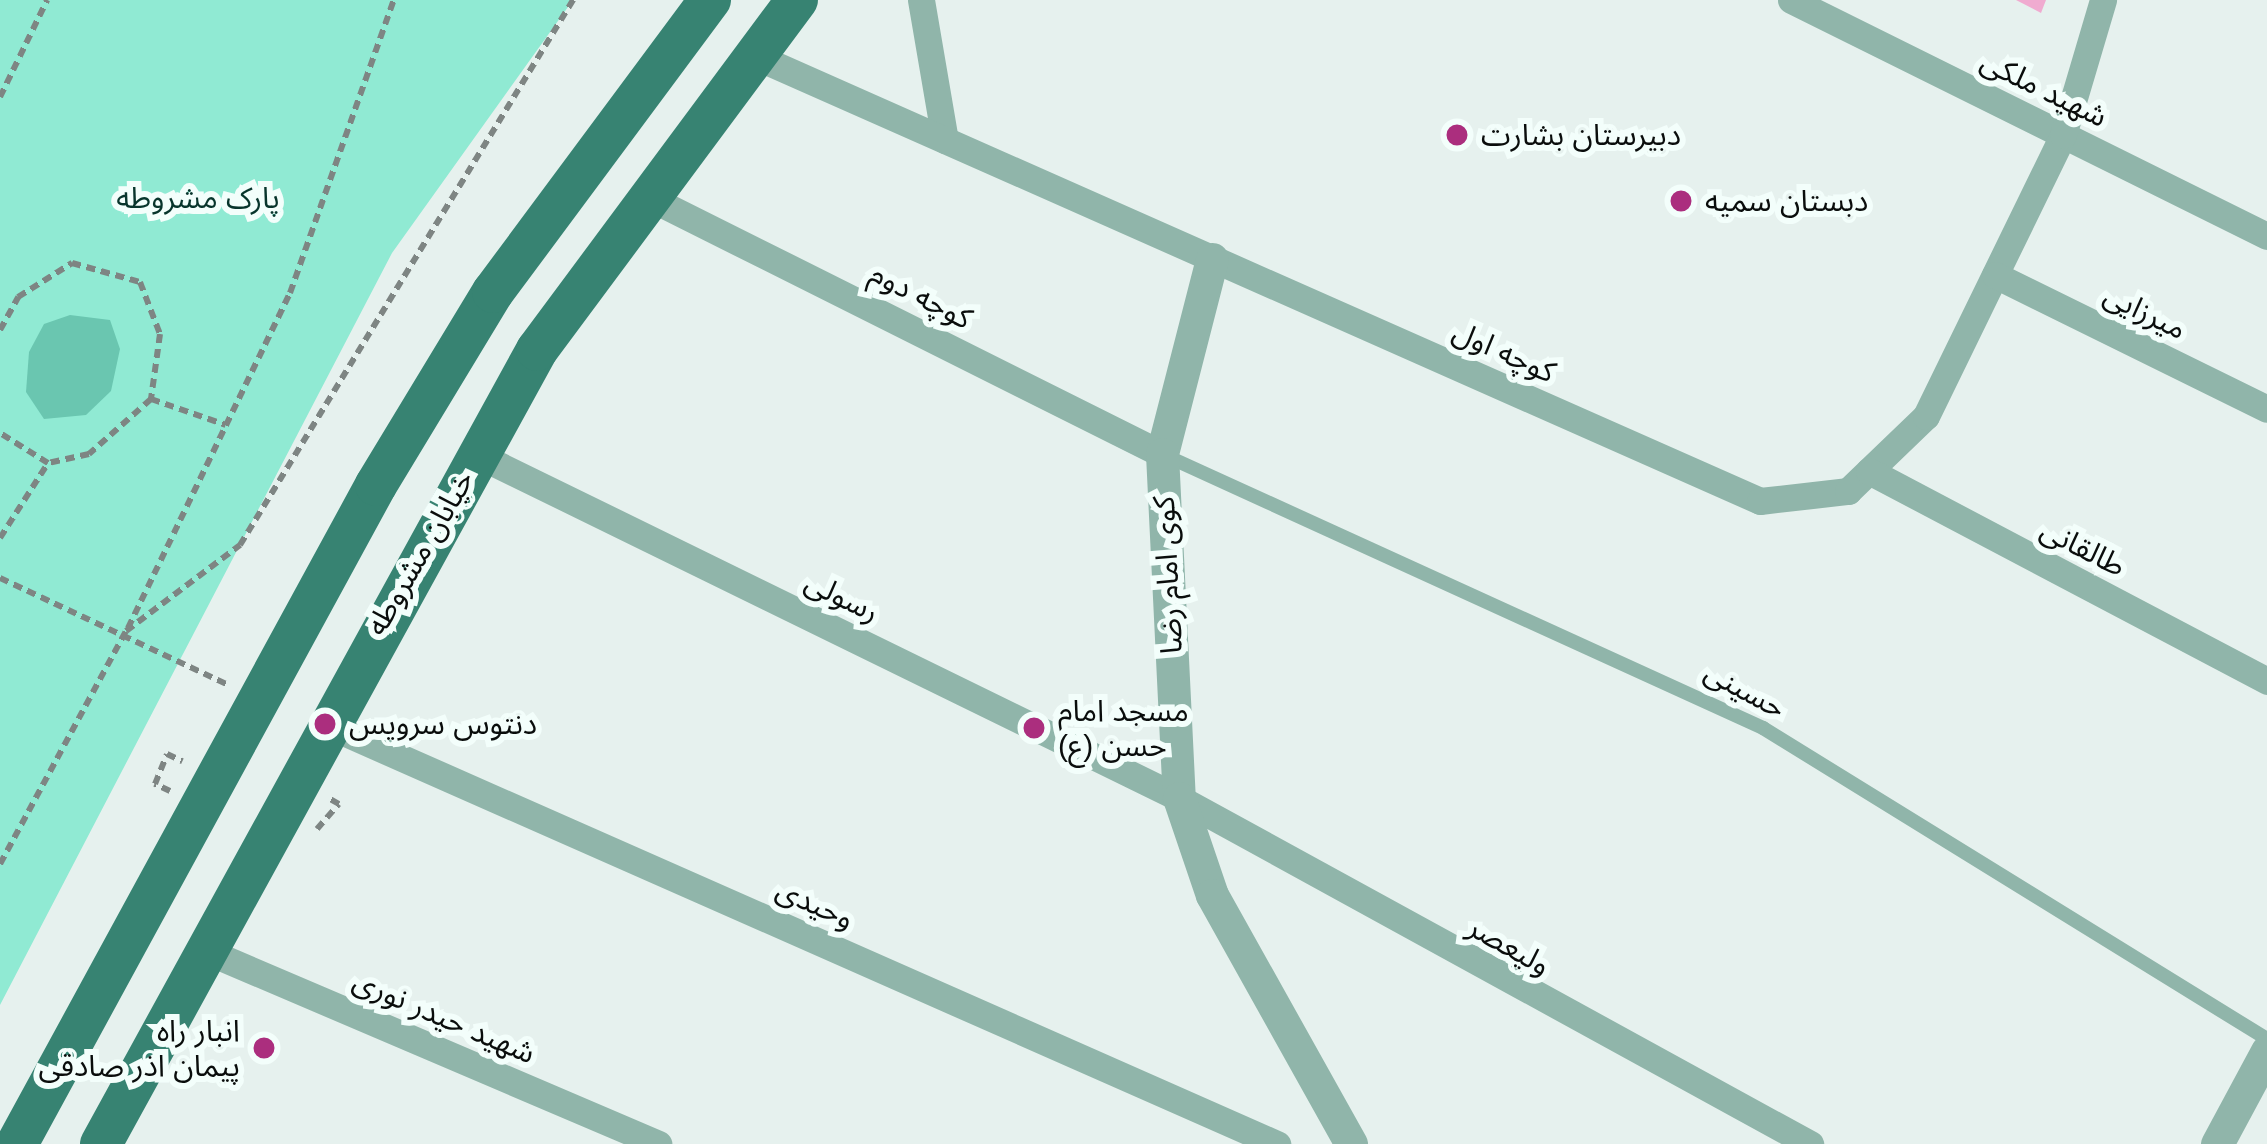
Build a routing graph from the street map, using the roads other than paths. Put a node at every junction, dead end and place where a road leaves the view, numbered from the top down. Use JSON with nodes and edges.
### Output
{"nodes":[{"id":1,"x":710,"y":0,"type":"edge"},
{"id":2,"x":797,"y":0,"type":"edge"},
{"id":3,"x":921,"y":0,"type":"edge"},
{"id":4,"x":1791,"y":0,"type":"edge"},
{"id":5,"x":2103,"y":0,"type":"edge"},
{"id":6,"x":755,"y":56,"type":"junction"},
{"id":7,"x":2063,"y":135,"type":"junction"},
{"id":8,"x":945,"y":140,"type":"junction"},
{"id":9,"x":650,"y":198,"type":"junction"},
{"id":10,"x":2267,"y":236,"type":"edge"},
{"id":11,"x":1212,"y":259,"type":"junction"},
{"id":12,"x":1995,"y":275,"type":"junction"},
{"id":13,"x":2267,"y":409,"type":"edge"},
{"id":14,"x":476,"y":454,"type":"junction"},
{"id":15,"x":1162,"y":454,"type":"junction"},
{"id":16,"x":1869,"y":471,"type":"junction"},
{"id":17,"x":2267,"y":681,"type":"edge"},
{"id":18,"x":325,"y":724,"type":"junction"},
{"id":19,"x":1179,"y":798,"type":"junction"},
{"id":20,"x":204,"y":950,"type":"junction"},
{"id":21,"x":2267,"y":1039,"type":"edge"},
{"id":22,"x":2267,"y":1051,"type":"edge"},
{"id":23,"x":17,"y":1144,"type":"edge"},
{"id":24,"x":101,"y":1144,"type":"edge"},
{"id":25,"x":658,"y":1144,"type":"edge"},
{"id":26,"x":1277,"y":1144,"type":"edge"},
{"id":27,"x":1352,"y":1144,"type":"edge"},
{"id":28,"x":1810,"y":1144,"type":"edge"},
{"id":29,"x":2217,"y":1144,"type":"edge"}],
"edges":[{"from":1,"to":23,"type":"main road"},
{"from":2,"to":6,"type":"main road","name":"خیابان مشروطه"},
{"from":3,"to":8,"type":"street"},
{"from":4,"to":7,"type":"street","name":"شهید ملکی"},
{"from":5,"to":7,"type":"street","name":"کوچه اول"},
{"from":6,"to":8,"type":"street","name":"کوچه اول"},
{"from":6,"to":9,"type":"main road","name":"خیابان مشروطه"},
{"from":7,"to":10,"type":"street","name":"شهید ملکی"},
{"from":7,"to":12,"type":"street","name":"کوچه اول"},
{"from":8,"to":11,"type":"street","name":"کوچه اول"},
{"from":9,"to":14,"type":"main road","name":"خیابان مشروطه"},
{"from":9,"to":15,"type":"street","name":"کوچه دوم"},
{"from":11,"to":15,"type":"street","name":"کوی امام رضا"},
{"from":11,"to":16,"type":"street","name":"کوچه اول"},
{"from":12,"to":13,"type":"street","name":"میرزایی"},
{"from":12,"to":16,"type":"street","name":"کوچه اول"},
{"from":14,"to":18,"type":"main road","name":"خیابان مشروطه"},
{"from":14,"to":19,"type":"street","name":"رسولی"},
{"from":15,"to":19,"type":"street","name":"کوی امام رضا"},
{"from":15,"to":21,"type":"lane","name":"حسینی"},
{"from":16,"to":17,"type":"street","name":"طالقانی"},
{"from":18,"to":20,"type":"main road","name":"خیابان مشروطه"},
{"from":18,"to":26,"type":"street","name":"وحیدی"},
{"from":19,"to":27,"type":"street","name":"کوی امام رضا"},
{"from":19,"to":28,"type":"street","name":"ولیعصر"},
{"from":20,"to":24,"type":"main road","name":"خیابان مشروطه"},
{"from":20,"to":25,"type":"street","name":"شهید حیدر نوری"},
{"from":22,"to":29,"type":"street"}]}
